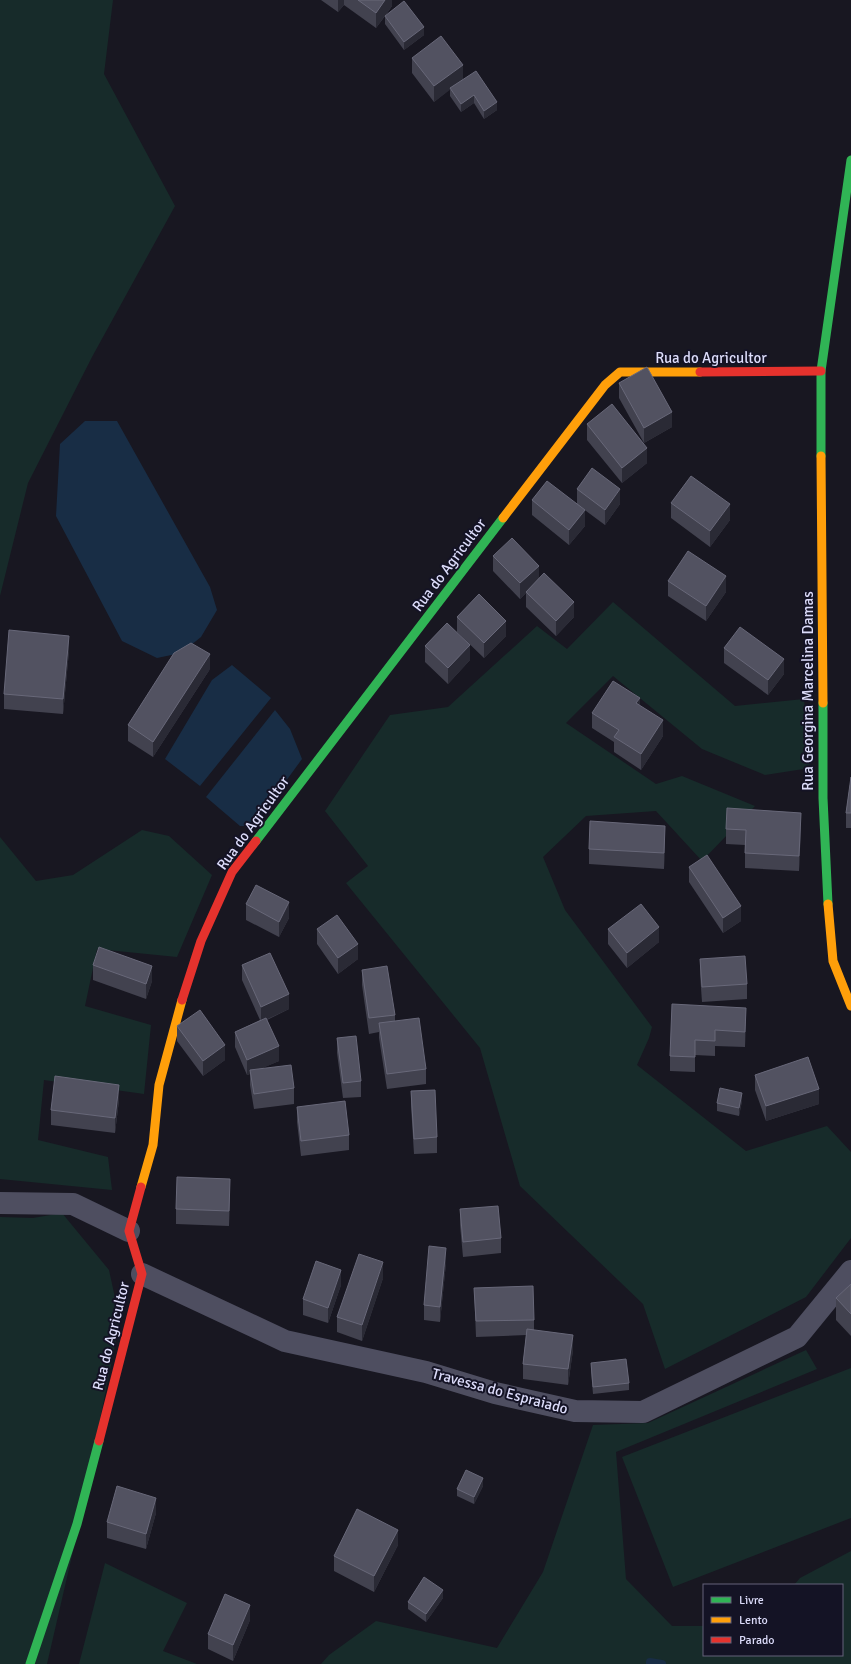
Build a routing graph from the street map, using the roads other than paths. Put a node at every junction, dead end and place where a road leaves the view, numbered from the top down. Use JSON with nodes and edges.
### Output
{"nodes":[{"id":1,"x":851,"y":160,"type":"edge"},
{"id":2,"x":821,"y":371,"type":"junction"},
{"id":3,"x":851,"y":1006,"type":"edge"},
{"id":4,"x":0,"y":1203,"type":"edge"},
{"id":5,"x":129,"y":1231,"type":"junction"},
{"id":6,"x":851,"y":1271,"type":"edge"},
{"id":7,"x":142,"y":1274,"type":"junction"},
{"id":8,"x":30,"y":1664,"type":"edge"}],
"edges":[{"from":1,"to":2,"type":"street","name":"Rua Georgina Marcelina Damas"},
{"from":2,"to":3,"type":"street","name":"Rua Georgina Marcelina Damas"},
{"from":2,"to":5,"type":"street","name":"Rua do Agricultor"},
{"from":4,"to":5,"type":"street"},
{"from":5,"to":7,"type":"street","name":"Rua do Agricultor"},
{"from":6,"to":7,"type":"street","name":"Travessa do Espraiado"},
{"from":7,"to":8,"type":"street","name":"Rua do Agricultor"}]}
